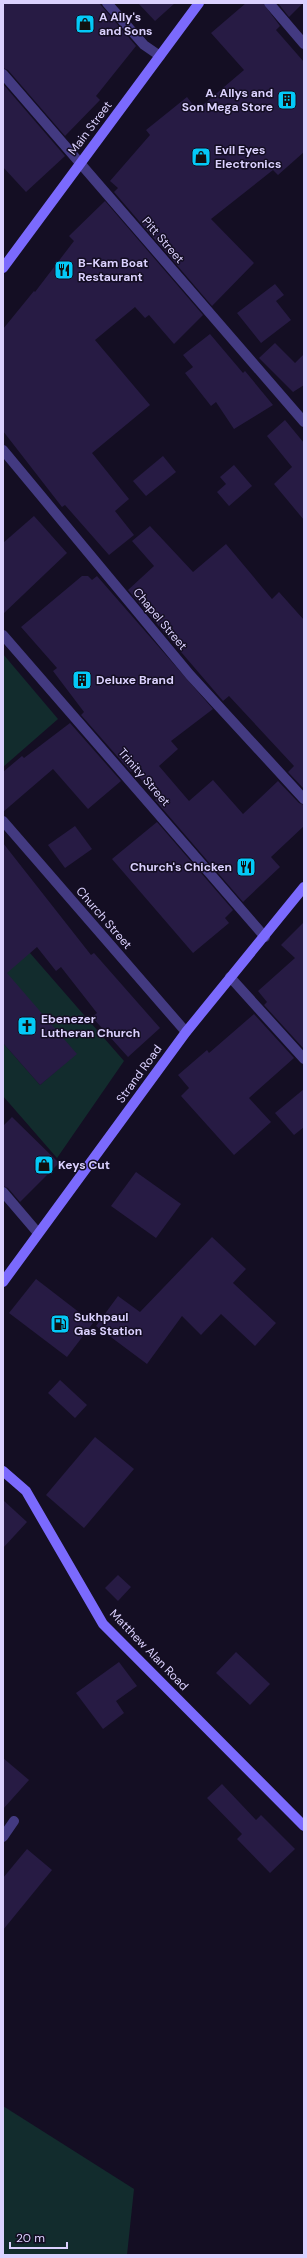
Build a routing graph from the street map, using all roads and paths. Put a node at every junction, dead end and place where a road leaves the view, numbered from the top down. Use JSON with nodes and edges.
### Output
{"nodes":[{"id":1,"x":107,"y":3,"type":"edge"},
{"id":2,"x":199,"y":3,"type":"edge"},
{"id":3,"x":269,"y":3,"type":"edge"},
{"id":4,"x":304,"y":44,"type":"edge"},
{"id":5,"x":160,"y":56,"type":"junction"},
{"id":6,"x":3,"y":74,"type":"edge"},
{"id":7,"x":80,"y":163,"type":"junction"},
{"id":8,"x":4,"y":264,"type":"edge"},
{"id":9,"x":304,"y":422,"type":"edge"},
{"id":10,"x":3,"y":450,"type":"edge"},
{"id":11,"x":3,"y":635,"type":"edge"},
{"id":12,"x":304,"y":799,"type":"edge"},
{"id":13,"x":3,"y":821,"type":"edge"},
{"id":14,"x":304,"y":887,"type":"edge"},
{"id":15,"x":265,"y":937,"type":"junction"},
{"id":16,"x":230,"y":977,"type":"junction"},
{"id":17,"x":186,"y":1032,"type":"junction"},
{"id":18,"x":304,"y":1059,"type":"edge"},
{"id":19,"x":3,"y":1192,"type":"edge"},
{"id":20,"x":38,"y":1233,"type":"junction"},
{"id":21,"x":3,"y":1282,"type":"edge"},
{"id":22,"x":3,"y":1471,"type":"edge"},
{"id":23,"x":14,"y":1821,"type":"dead end"},
{"id":24,"x":304,"y":1826,"type":"edge"},
{"id":25,"x":3,"y":1837,"type":"edge"}],
"edges":[{"from":1,"to":5,"type":"street"},
{"from":2,"to":5,"type":"street","name":"Main Street"},
{"from":3,"to":4,"type":"street"},
{"from":5,"to":7,"type":"street","name":"Main Street"},
{"from":6,"to":7,"type":"street","name":"Pitt Street"},
{"from":7,"to":8,"type":"street","name":"Main Street"},
{"from":7,"to":9,"type":"street","name":"Pitt Street"},
{"from":10,"to":12,"type":"street","name":"Chapel Street"},
{"from":11,"to":15,"type":"street","name":"Trinity Street"},
{"from":13,"to":17,"type":"street","name":"Church Street"},
{"from":14,"to":15,"type":"street","name":"Strand Road"},
{"from":15,"to":16,"type":"street","name":"Strand Road"},
{"from":16,"to":17,"type":"street","name":"Strand Road"},
{"from":16,"to":18,"type":"street"},
{"from":17,"to":20,"type":"street","name":"Strand Road"},
{"from":19,"to":20,"type":"street"},
{"from":20,"to":21,"type":"street","name":"Strand Road"},
{"from":22,"to":24,"type":"street","name":"Matthew Alan Road"},
{"from":23,"to":25,"type":"street"}]}
